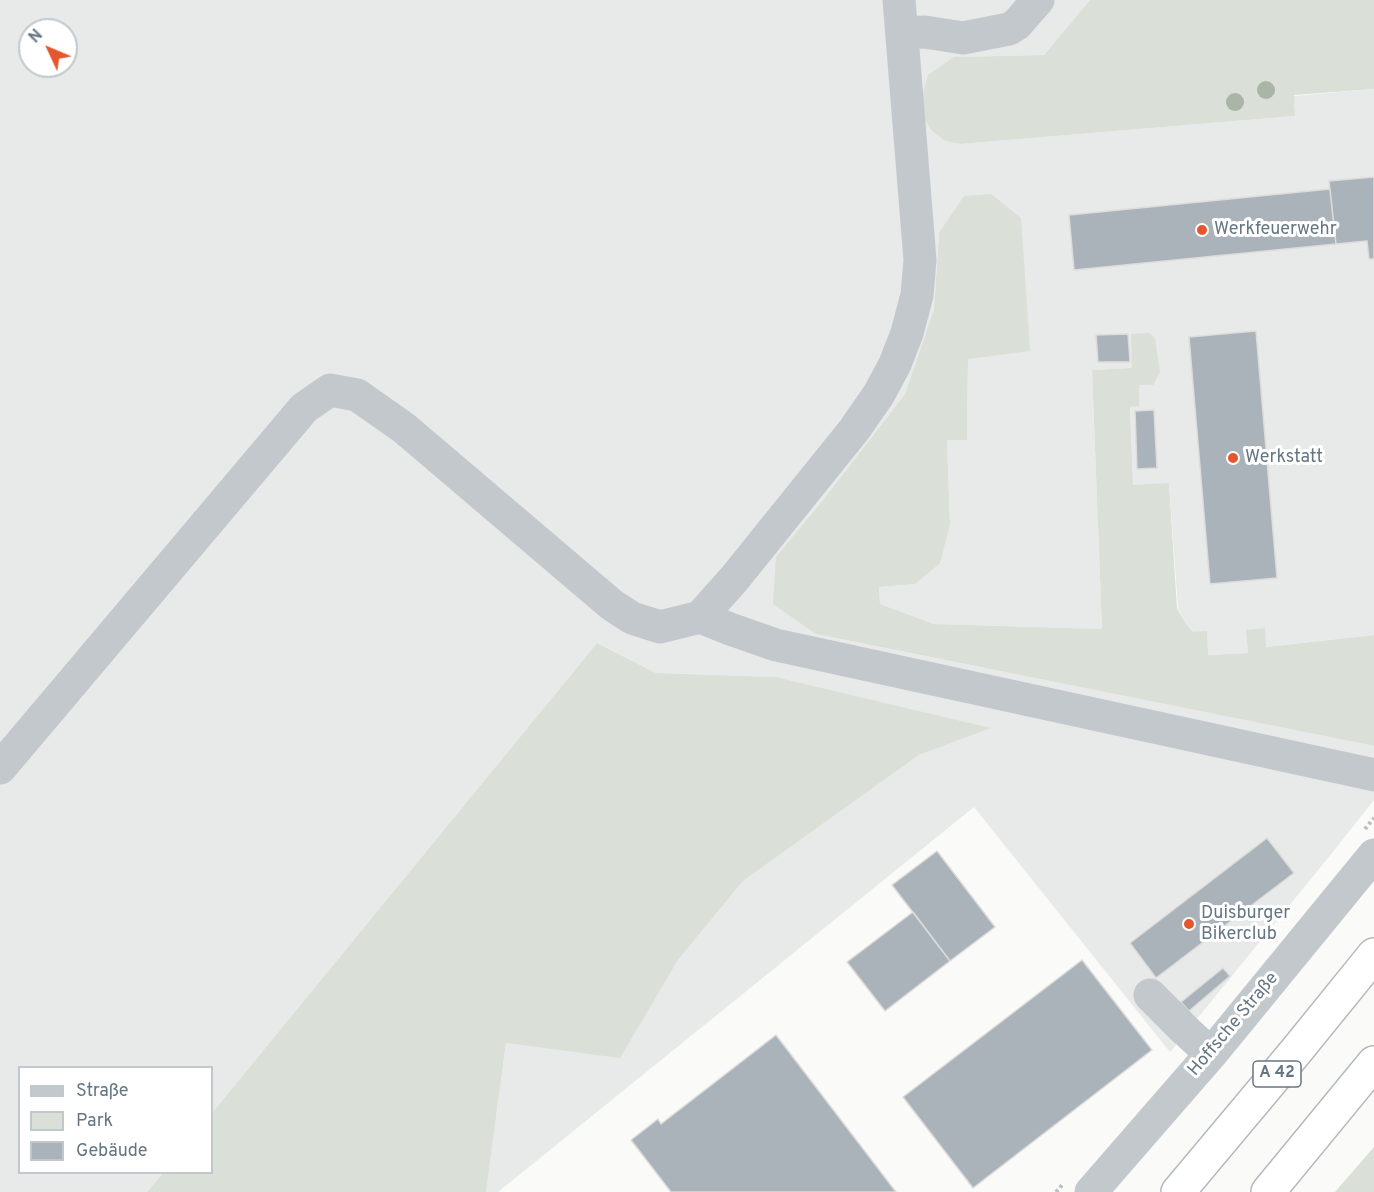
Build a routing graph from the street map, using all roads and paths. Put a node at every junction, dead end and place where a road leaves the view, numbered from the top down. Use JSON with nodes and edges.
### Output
{"nodes":[{"id":1,"x":899,"y":0,"type":"edge"},
{"id":2,"x":1038,"y":0,"type":"edge"},
{"id":3,"x":902,"y":33,"type":"junction"},
{"id":4,"x":700,"y":616,"type":"junction"},
{"id":5,"x":0,"y":768,"type":"edge"},
{"id":6,"x":1374,"y":775,"type":"edge"},
{"id":7,"x":1374,"y":855,"type":"edge"},
{"id":8,"x":1374,"y":955,"type":"edge"},
{"id":9,"x":1150,"y":995,"type":"dead end"},
{"id":10,"x":1211,"y":1054,"type":"junction"},
{"id":11,"x":1374,"y":1063,"type":"edge"},
{"id":12,"x":1091,"y":1192,"type":"edge"},
{"id":13,"x":1178,"y":1192,"type":"edge"},
{"id":14,"x":1268,"y":1192,"type":"edge"}],
"edges":[{"from":1,"to":3,"type":"street"},
{"from":2,"to":3,"type":"street"},
{"from":3,"to":4,"type":"street"},
{"from":4,"to":5,"type":"street"},
{"from":4,"to":6,"type":"street"},
{"from":7,"to":10,"type":"street","name":"Hoffsche Straße"},
{"from":8,"to":13,"type":"highway","number":"A 42"},
{"from":9,"to":10,"type":"street"},
{"from":10,"to":12,"type":"street","name":"Hoffsche Straße"},
{"from":11,"to":14,"type":"highway"}]}
